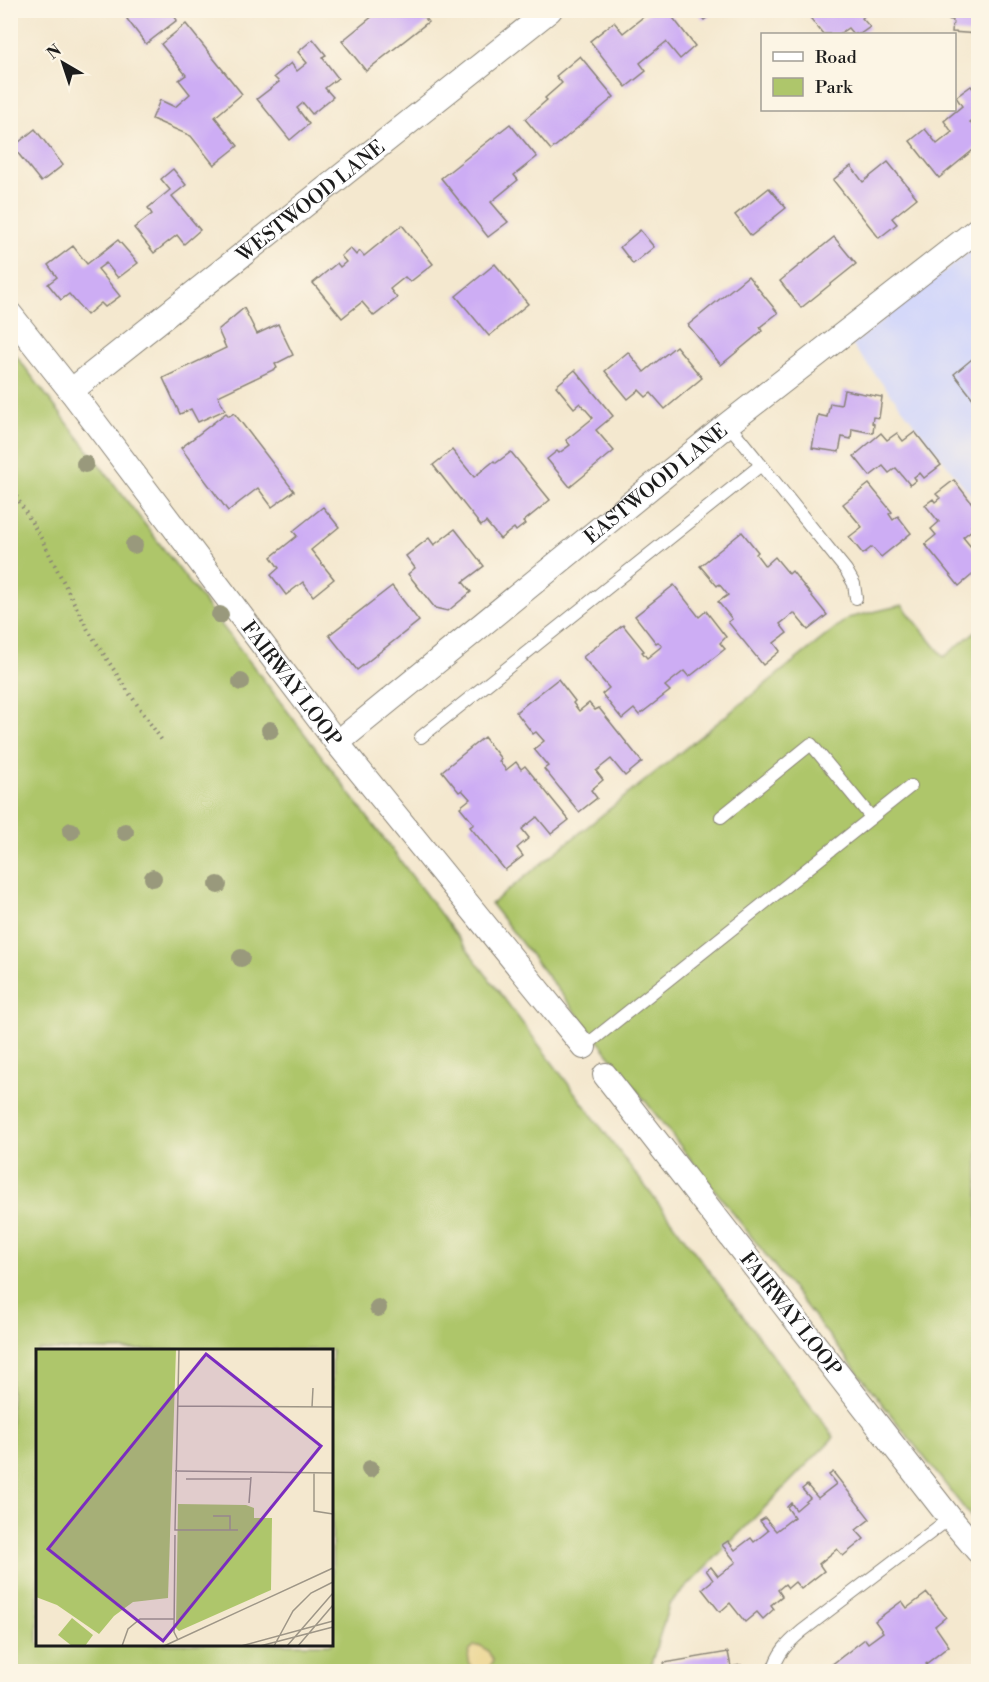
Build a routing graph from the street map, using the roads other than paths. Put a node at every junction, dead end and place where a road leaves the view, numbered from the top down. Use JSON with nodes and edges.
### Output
{"nodes":[{"id":1,"x":550,"y":10,"type":"edge"},
{"id":2,"x":978,"y":229,"type":"edge"},
{"id":3,"x":10,"y":314,"type":"edge"},
{"id":4,"x":71,"y":391,"type":"junction"},
{"id":5,"x":728,"y":424,"type":"junction"},
{"id":6,"x":761,"y":465,"type":"junction"},
{"id":7,"x":856,"y":598,"type":"dead end"},
{"id":8,"x":421,"y":737,"type":"dead end"},
{"id":9,"x":337,"y":742,"type":"junction"},
{"id":10,"x":910,"y":786,"type":"dead end"},
{"id":11,"x":721,"y":817,"type":"dead end"},
{"id":12,"x":871,"y":818,"type":"junction"},
{"id":13,"x":584,"y":1047,"type":"joint"},
{"id":14,"x":605,"y":1075,"type":"dead end"},
{"id":15,"x":950,"y":1518,"type":"junction"},
{"id":16,"x":978,"y":1551,"type":"edge"},
{"id":17,"x":774,"y":1671,"type":"edge"}],
"edges":[{"from":1,"to":4,"type":"street","name":"WESTWOOD LANE"},
{"from":2,"to":5,"type":"street","name":"EASTWOOD LANE"},
{"from":3,"to":4,"type":"street","name":"FAIRWAY LOOP"},
{"from":4,"to":9,"type":"street","name":"FAIRWAY LOOP"},
{"from":5,"to":6,"type":"lane"},
{"from":5,"to":9,"type":"street","name":"EASTWOOD LANE"},
{"from":6,"to":7,"type":"lane"},
{"from":6,"to":8,"type":"lane"},
{"from":9,"to":13,"type":"street","name":"FAIRWAY LOOP"},
{"from":10,"to":12,"type":"lane"},
{"from":11,"to":12,"type":"lane"},
{"from":12,"to":13,"type":"lane"},
{"from":14,"to":15,"type":"street","name":"FAIRWAY LOOP"},
{"from":15,"to":16,"type":"street","name":"FAIRWAY LOOP"},
{"from":15,"to":17,"type":"lane"}]}
